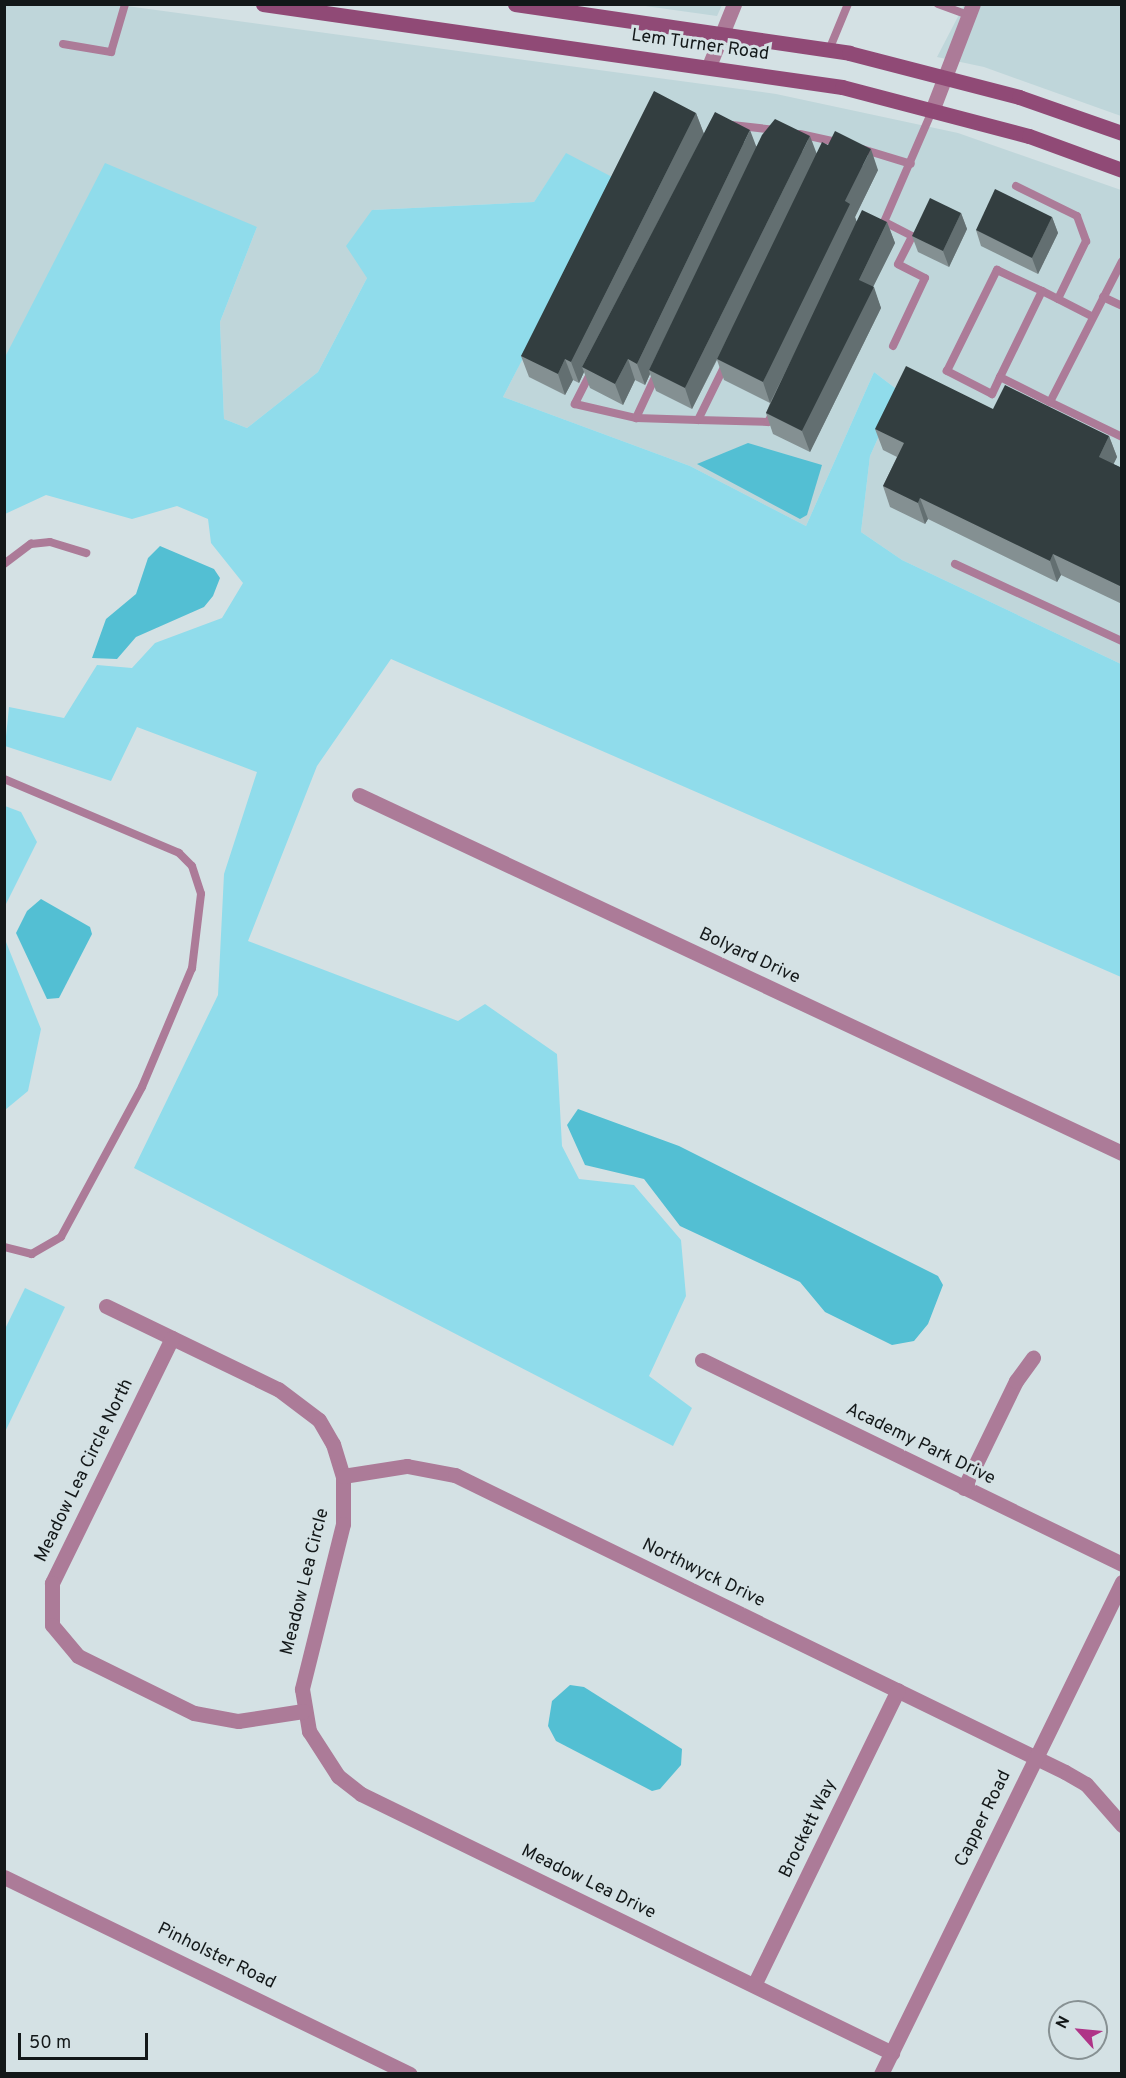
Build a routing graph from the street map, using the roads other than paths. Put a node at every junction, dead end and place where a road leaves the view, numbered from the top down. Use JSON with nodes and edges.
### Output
{"nodes":[{"id":1,"x":125,"y":4,"type":"edge"},
{"id":2,"x":263,"y":4,"type":"edge"},
{"id":3,"x":515,"y":4,"type":"edge"},
{"id":4,"x":734,"y":4,"type":"edge"},
{"id":5,"x":848,"y":4,"type":"edge"},
{"id":6,"x":938,"y":4,"type":"edge"},
{"id":7,"x":970,"y":10,"type":"edge"},
{"id":8,"x":722,"y":33,"type":"junction"},
{"id":9,"x":63,"y":44,"type":"dead end"},
{"id":10,"x":829,"y":50,"type":"junction"},
{"id":11,"x":710,"y":66,"type":"junction"},
{"id":12,"x":945,"y":75,"type":"junction"},
{"id":13,"x":933,"y":108,"type":"junction"},
{"id":14,"x":716,"y":123,"type":"edge"},
{"id":15,"x":774,"y":130,"type":"junction"},
{"id":16,"x":1122,"y":133,"type":"edge"},
{"id":17,"x":769,"y":140,"type":"edge"},
{"id":18,"x":833,"y":141,"type":"junction"},
{"id":19,"x":827,"y":151,"type":"edge"},
{"id":20,"x":910,"y":164,"type":"junction"},
{"id":21,"x":1122,"y":170,"type":"edge"},
{"id":22,"x":1016,"y":186,"type":"dead end"},
{"id":23,"x":870,"y":215,"type":"edge"},
{"id":24,"x":884,"y":222,"type":"junction"},
{"id":25,"x":1122,"y":261,"type":"edge"},
{"id":26,"x":1042,"y":291,"type":"junction"},
{"id":27,"x":1103,"y":297,"type":"junction"},
{"id":28,"x":1058,"y":299,"type":"junction"},
{"id":29,"x":1122,"y":306,"type":"edge"},
{"id":30,"x":1093,"y":317,"type":"junction"},
{"id":31,"x":893,"y":346,"type":"dead end"},
{"id":32,"x":729,"y":356,"type":"edge"},
{"id":33,"x":596,"y":362,"type":"edge"},
{"id":34,"x":661,"y":364,"type":"edge"},
{"id":35,"x":1000,"y":377,"type":"junction"},
{"id":36,"x":778,"y":401,"type":"edge"},
{"id":37,"x":1050,"y":402,"type":"junction"},
{"id":38,"x":636,"y":418,"type":"junction"},
{"id":39,"x":698,"y":420,"type":"junction"},
{"id":40,"x":1122,"y":437,"type":"edge"},
{"id":41,"x":86,"y":553,"type":"dead end"},
{"id":42,"x":4,"y":564,"type":"edge"},
{"id":43,"x":956,"y":564,"type":"dead end"},
{"id":44,"x":1122,"y":641,"type":"edge"},
{"id":45,"x":4,"y":779,"type":"edge"},
{"id":46,"x":359,"y":795,"type":"dead end"},
{"id":47,"x":1122,"y":1153,"type":"edge"},
{"id":48,"x":4,"y":1247,"type":"edge"},
{"id":49,"x":106,"y":1306,"type":"dead end"},
{"id":50,"x":172,"y":1338,"type":"junction"},
{"id":51,"x":1033,"y":1359,"type":"dead end"},
{"id":52,"x":702,"y":1360,"type":"dead end"},
{"id":53,"x":343,"y":1476,"type":"junction"},
{"id":54,"x":964,"y":1488,"type":"junction"},
{"id":55,"x":1122,"y":1564,"type":"edge"},
{"id":56,"x":1122,"y":1582,"type":"edge"},
{"id":57,"x":898,"y":1690,"type":"junction"},
{"id":58,"x":303,"y":1711,"type":"junction"},
{"id":59,"x":1036,"y":1758,"type":"junction"},
{"id":60,"x":1122,"y":1826,"type":"edge"},
{"id":61,"x":4,"y":1876,"type":"edge"},
{"id":62,"x":754,"y":1985,"type":"junction"},
{"id":63,"x":892,"y":2053,"type":"junction"},
{"id":64,"x":410,"y":2073,"type":"edge"},
{"id":65,"x":881,"y":2073,"type":"edge"}],
"edges":[{"from":1,"to":9,"type":"lane"},
{"from":2,"to":11,"type":"main road","name":"Lem Turner Road"},
{"from":3,"to":8,"type":"main road","name":"Lem Turner Road"},
{"from":4,"to":8,"type":"street"},
{"from":5,"to":10,"type":"lane"},
{"from":6,"to":7,"type":"lane"},
{"from":7,"to":12,"type":"street"},
{"from":8,"to":10,"type":"main road","name":"Lem Turner Road"},
{"from":8,"to":11,"type":"street"},
{"from":10,"to":12,"type":"main road","name":"Lem Turner Road"},
{"from":11,"to":13,"type":"main road","name":"Lem Turner Road"},
{"from":12,"to":13,"type":"street"},
{"from":12,"to":16,"type":"main road","name":"Lem Turner Road"},
{"from":13,"to":20,"type":"lane"},
{"from":13,"to":21,"type":"main road","name":"Lem Turner Road"},
{"from":14,"to":15,"type":"lane"},
{"from":15,"to":17,"type":"lane"},
{"from":15,"to":18,"type":"lane"},
{"from":18,"to":19,"type":"lane"},
{"from":18,"to":20,"type":"lane"},
{"from":20,"to":24,"type":"lane"},
{"from":22,"to":28,"type":"lane"},
{"from":23,"to":24,"type":"lane"},
{"from":24,"to":31,"type":"lane"},
{"from":25,"to":27,"type":"lane"},
{"from":26,"to":28,"type":"lane"},
{"from":26,"to":35,"type":"lane"},
{"from":26,"to":35,"type":"lane"},
{"from":27,"to":29,"type":"lane"},
{"from":27,"to":30,"type":"lane"},
{"from":28,"to":30,"type":"lane"},
{"from":30,"to":37,"type":"lane"},
{"from":32,"to":39,"type":"lane"},
{"from":33,"to":38,"type":"lane"},
{"from":34,"to":38,"type":"lane"},
{"from":35,"to":37,"type":"lane"},
{"from":36,"to":39,"type":"lane"},
{"from":37,"to":40,"type":"lane"},
{"from":38,"to":39,"type":"lane"},
{"from":41,"to":42,"type":"lane"},
{"from":43,"to":44,"type":"lane"},
{"from":45,"to":48,"type":"lane"},
{"from":46,"to":47,"type":"street","name":"Bolyard Drive"},
{"from":49,"to":50,"type":"street"},
{"from":50,"to":53,"type":"street","name":"Meadow Lea Circle"},
{"from":50,"to":58,"type":"street","name":"Meadow Lea Circle North"},
{"from":51,"to":54,"type":"street"},
{"from":52,"to":54,"type":"street","name":"Academy Park Drive"},
{"from":53,"to":57,"type":"street","name":"Northwyck Drive"},
{"from":53,"to":58,"type":"street","name":"Meadow Lea Circle"},
{"from":54,"to":55,"type":"street","name":"Academy Park Drive"},
{"from":56,"to":59,"type":"street","name":"Capper Road"},
{"from":57,"to":59,"type":"street","name":"Northwyck Drive"},
{"from":57,"to":62,"type":"street","name":"Brockett Way"},
{"from":58,"to":62,"type":"street","name":"Meadow Lea Drive"},
{"from":59,"to":60,"type":"street","name":"Northwyck Drive"},
{"from":59,"to":63,"type":"street","name":"Capper Road"},
{"from":61,"to":64,"type":"street","name":"Pinholster Road"},
{"from":62,"to":63,"type":"street","name":"Meadow Lea Drive"},
{"from":63,"to":65,"type":"street","name":"Capper Road"}]}
